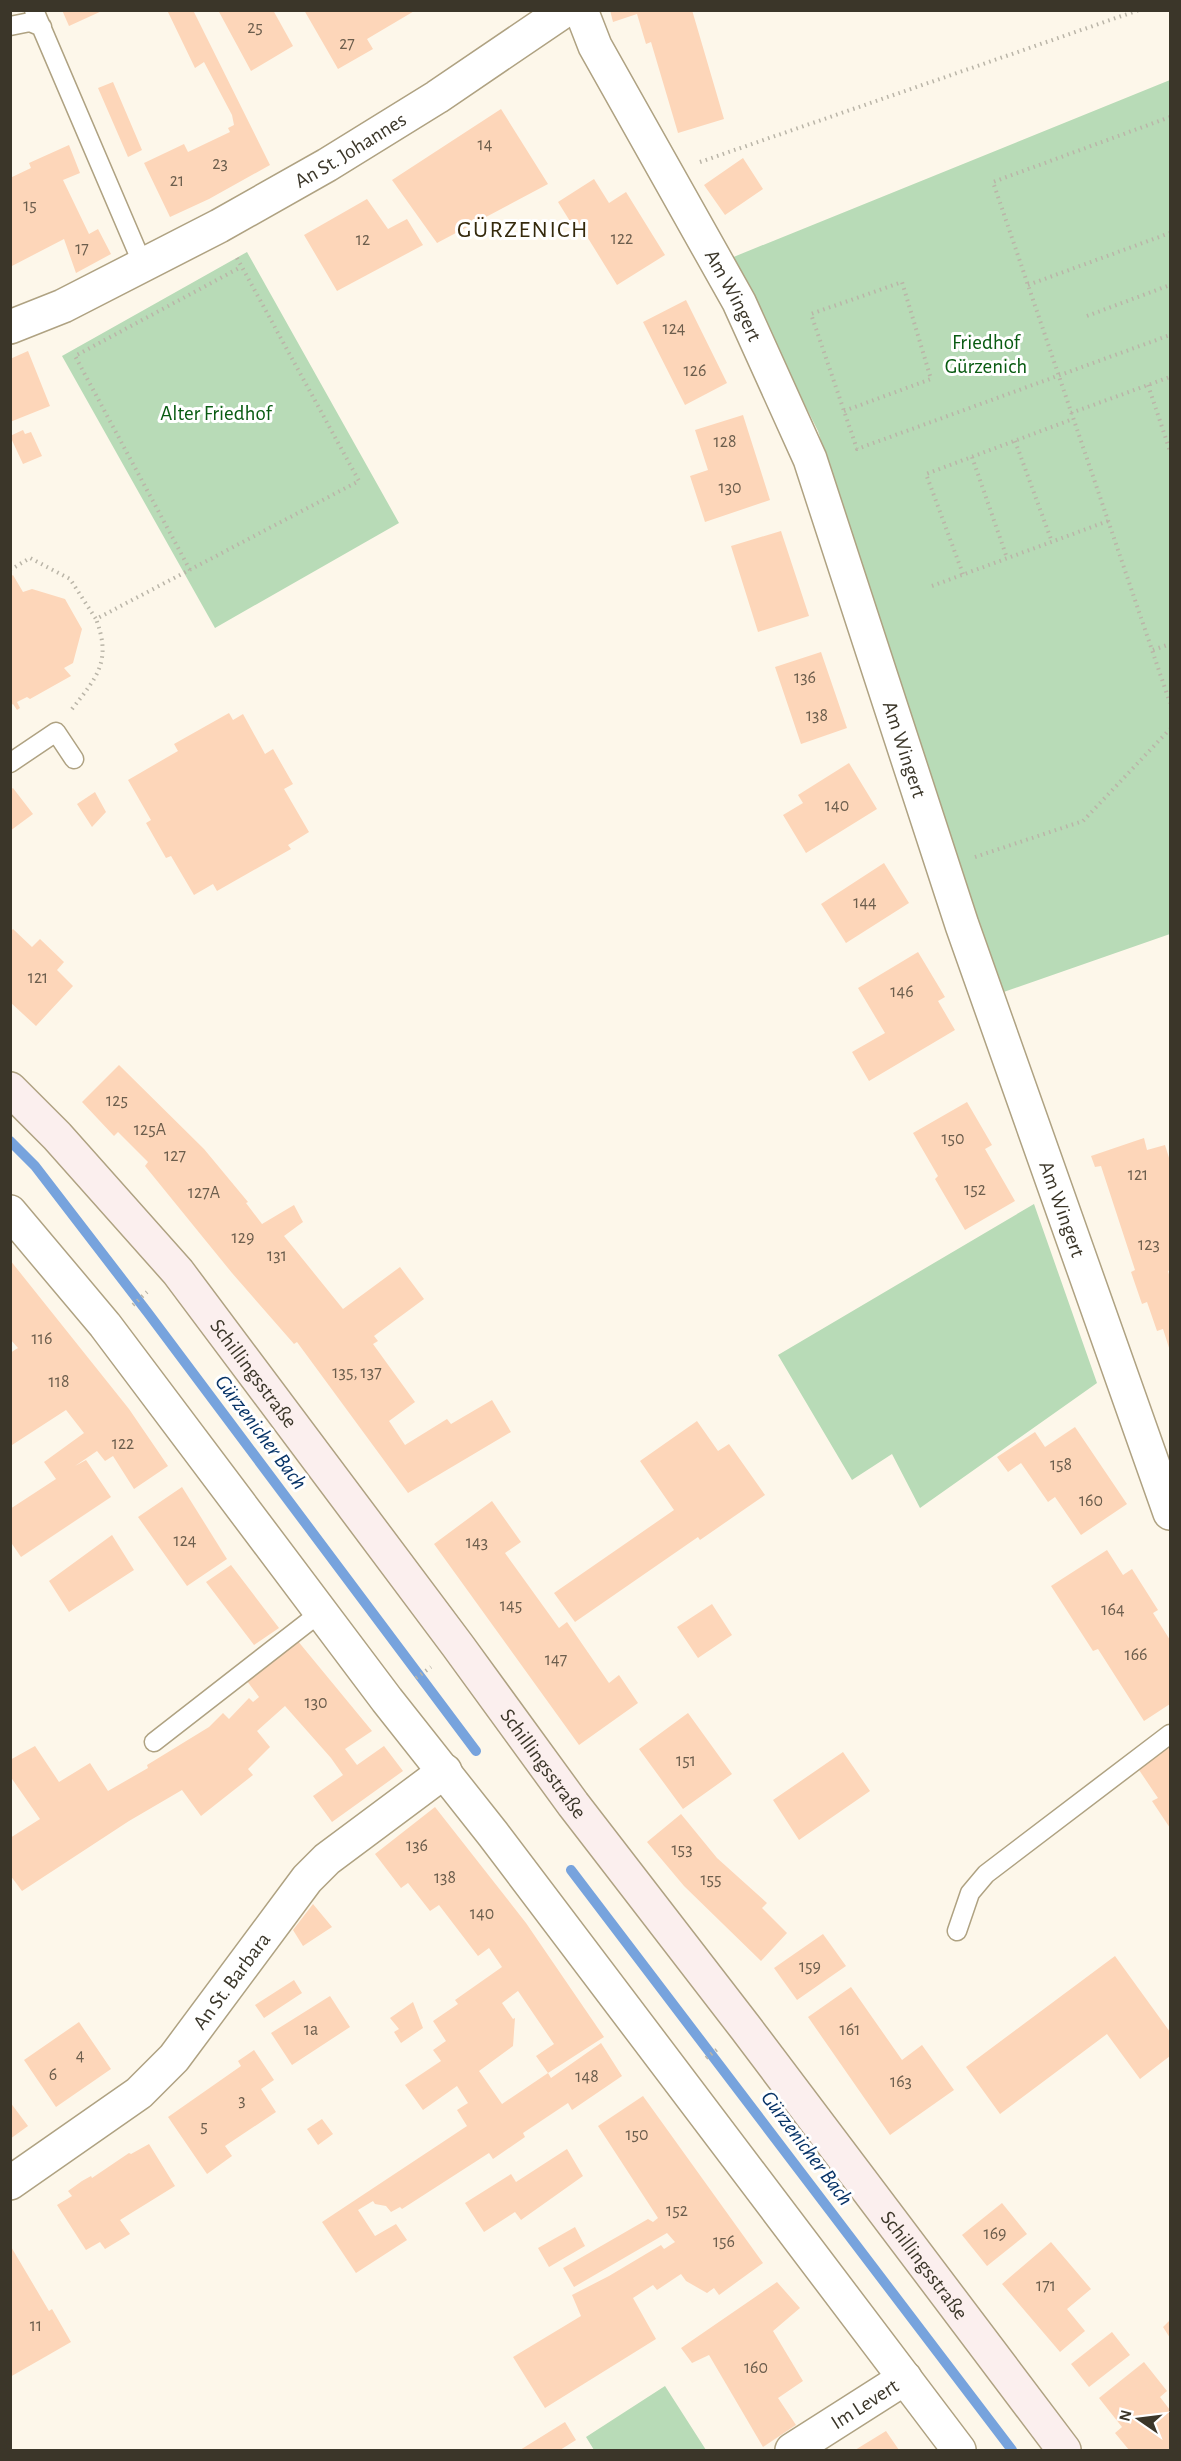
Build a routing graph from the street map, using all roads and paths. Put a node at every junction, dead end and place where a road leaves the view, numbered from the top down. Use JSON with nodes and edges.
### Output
{"nodes":[{"id":1,"x":34,"y":10,"type":"edge"},
{"id":2,"x":581,"y":10,"type":"edge"},
{"id":3,"x":1139,"y":10,"type":"edge"},
{"id":4,"x":552,"y":14,"type":"edge"},
{"id":5,"x":10,"y":26,"type":"edge"},
{"id":6,"x":42,"y":27,"type":"junction"},
{"id":7,"x":1170,"y":117,"type":"edge"},
{"id":8,"x":665,"y":174,"type":"junction"},
{"id":9,"x":219,"y":226,"type":"junction"},
{"id":10,"x":1170,"y":233,"type":"edge"},
{"id":11,"x":143,"y":265,"type":"junction"},
{"id":12,"x":242,"y":267,"type":"junction"},
{"id":13,"x":1028,"y":285,"type":"junction"},
{"id":14,"x":1170,"y":285,"type":"edge"},
{"id":15,"x":1087,"y":316,"type":"dead end"},
{"id":16,"x":10,"y":327,"type":"edge"},
{"id":17,"x":1170,"y":335,"type":"edge"},
{"id":18,"x":1059,"y":376,"type":"junction"},
{"id":19,"x":1170,"y":377,"type":"edge"},
{"id":20,"x":1148,"y":385,"type":"junction"},
{"id":21,"x":844,"y":411,"type":"junction"},
{"id":22,"x":1071,"y":413,"type":"junction"},
{"id":23,"x":1073,"y":419,"type":"junction"},
{"id":24,"x":1015,"y":441,"type":"junction"},
{"id":25,"x":1170,"y":451,"type":"edge"},
{"id":26,"x":972,"y":457,"type":"junction"},
{"id":27,"x":1108,"y":521,"type":"junction"},
{"id":28,"x":1052,"y":542,"type":"junction"},
{"id":29,"x":1007,"y":558,"type":"junction"},
{"id":30,"x":10,"y":570,"type":"edge"},
{"id":31,"x":190,"y":570,"type":"junction"},
{"id":32,"x":963,"y":574,"type":"junction"},
{"id":33,"x":932,"y":586,"type":"dead end"},
{"id":34,"x":96,"y":619,"type":"junction"},
{"id":35,"x":1170,"y":644,"type":"edge"},
{"id":36,"x":1153,"y":650,"type":"junction"},
{"id":37,"x":1170,"y":703,"type":"edge"},
{"id":38,"x":1170,"y":729,"type":"edge"},
{"id":39,"x":56,"y":732,"type":"junction"},
{"id":40,"x":74,"y":759,"type":"dead end"},
{"id":41,"x":10,"y":763,"type":"edge"},
{"id":42,"x":943,"y":868,"type":"junction"},
{"id":43,"x":10,"y":1089,"type":"edge"},
{"id":44,"x":10,"y":1212,"type":"edge"},
{"id":45,"x":147,"y":1292,"type":"dead end"},
{"id":46,"x":132,"y":1305,"type":"dead end"},
{"id":47,"x":1170,"y":1514,"type":"edge"},
{"id":48,"x":321,"y":1612,"type":"junction"},
{"id":49,"x":432,"y":1666,"type":"dead end"},
{"id":50,"x":415,"y":1679,"type":"dead end"},
{"id":51,"x":1170,"y":1734,"type":"edge"},
{"id":52,"x":154,"y":1742,"type":"dead end"},
{"id":53,"x":445,"y":1771,"type":"junction"},
{"id":54,"x":957,"y":1931,"type":"dead end"},
{"id":55,"x":719,"y":2048,"type":"dead end"},
{"id":56,"x":703,"y":2060,"type":"dead end"},
{"id":57,"x":10,"y":2183,"type":"edge"},
{"id":58,"x":905,"y":2378,"type":"junction"},
{"id":59,"x":792,"y":2451,"type":"edge"},
{"id":60,"x":960,"y":2451,"type":"edge"},
{"id":61,"x":1064,"y":2451,"type":"edge"}],
"edges":[{"from":1,"to":6,"type":"lane"},
{"from":2,"to":8,"type":"street","name":"Am Wingert"},
{"from":3,"to":8,"type":"path"},
{"from":4,"to":9,"type":"street","name":"An St. Johannes"},
{"from":5,"to":6,"type":"lane"},
{"from":6,"to":11,"type":"lane"},
{"from":7,"to":13,"type":"path"},
{"from":8,"to":42,"type":"street","name":"Am Wingert"},
{"from":9,"to":11,"type":"street","name":"An St. Johannes"},
{"from":9,"to":12,"type":"path"},
{"from":10,"to":13,"type":"path"},
{"from":11,"to":16,"type":"street","name":"An St. Johannes"},
{"from":12,"to":31,"type":"path"},
{"from":12,"to":31,"type":"path"},
{"from":13,"to":18,"type":"path"},
{"from":14,"to":15,"type":"path"},
{"from":17,"to":18,"type":"path"},
{"from":18,"to":21,"type":"path"},
{"from":18,"to":22,"type":"path"},
{"from":19,"to":20,"type":"path"},
{"from":20,"to":22,"type":"path"},
{"from":20,"to":25,"type":"path"},
{"from":21,"to":21,"type":"path"},
{"from":22,"to":23,"type":"path"},
{"from":23,"to":24,"type":"path"},
{"from":23,"to":27,"type":"path"},
{"from":24,"to":26,"type":"path"},
{"from":24,"to":28,"type":"path"},
{"from":26,"to":29,"type":"path"},
{"from":26,"to":32,"type":"path"},
{"from":27,"to":28,"type":"path"},
{"from":27,"to":36,"type":"path"},
{"from":28,"to":29,"type":"path"},
{"from":29,"to":32,"type":"path"},
{"from":30,"to":34,"type":"path"},
{"from":31,"to":34,"type":"path"},
{"from":32,"to":33,"type":"path"},
{"from":34,"to":39,"type":"path"},
{"from":35,"to":36,"type":"path"},
{"from":36,"to":37,"type":"path"},
{"from":38,"to":42,"type":"path"},
{"from":39,"to":40,"type":"lane"},
{"from":39,"to":41,"type":"lane"},
{"from":42,"to":47,"type":"street","name":"Am Wingert"},
{"from":43,"to":61,"type":"main road","name":"Schillingsstraße"},
{"from":44,"to":48,"type":"street"},
{"from":45,"to":46,"type":"path"},
{"from":48,"to":52,"type":"lane"},
{"from":48,"to":53,"type":"street"},
{"from":49,"to":50,"type":"path"},
{"from":51,"to":54,"type":"lane"},
{"from":53,"to":57,"type":"street","name":"An St. Barbara"},
{"from":53,"to":58,"type":"street"},
{"from":55,"to":56,"type":"path"},
{"from":58,"to":59,"type":"street","name":"Im Levert"},
{"from":58,"to":60,"type":"street"}]}
